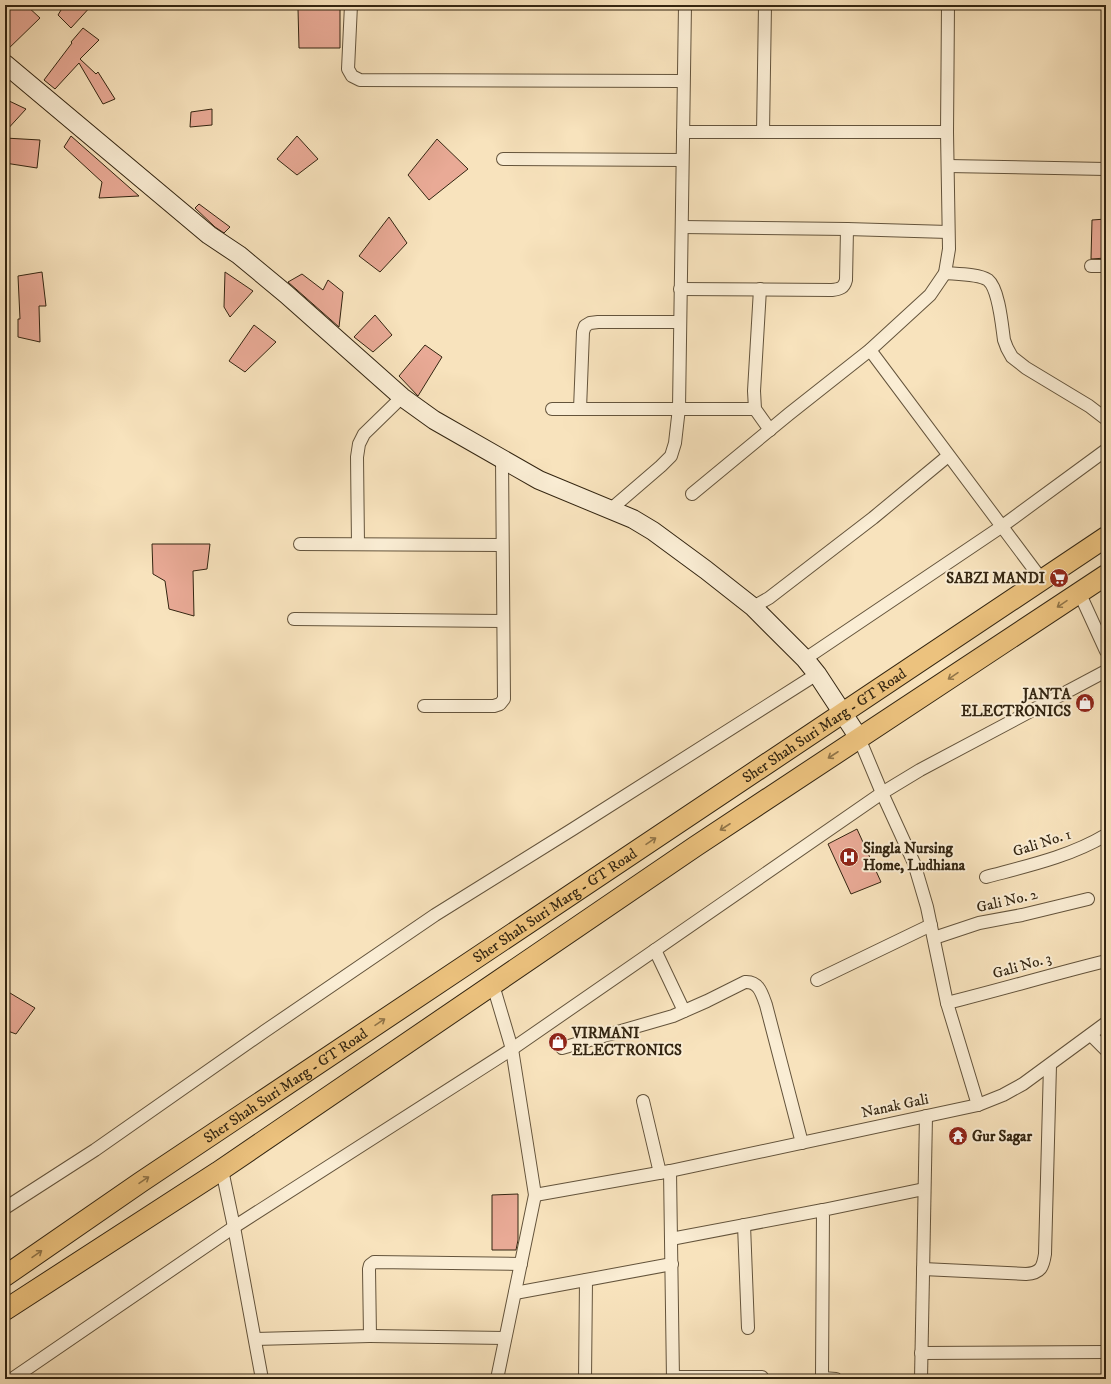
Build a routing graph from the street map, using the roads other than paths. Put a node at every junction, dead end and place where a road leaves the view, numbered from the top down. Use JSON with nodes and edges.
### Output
{"nodes":[{"id":1,"x":351,"y":5,"type":"edge"},
{"id":2,"x":685,"y":5,"type":"edge"},
{"id":3,"x":765,"y":5,"type":"edge"},
{"id":4,"x":948,"y":5,"type":"edge"},
{"id":5,"x":5,"y":64,"type":"edge"},
{"id":6,"x":683,"y":81,"type":"junction"},
{"id":7,"x":683,"y":132,"type":"junction"},
{"id":8,"x":763,"y":132,"type":"junction"},
{"id":9,"x":947,"y":132,"type":"junction"},
{"id":10,"x":503,"y":159,"type":"dead end"},
{"id":11,"x":682,"y":160,"type":"junction"},
{"id":12,"x":948,"y":166,"type":"junction"},
{"id":13,"x":1106,"y":170,"type":"edge"},
{"id":14,"x":682,"y":227,"type":"junction"},
{"id":15,"x":847,"y":229,"type":"junction"},
{"id":16,"x":948,"y":232,"type":"junction"},
{"id":17,"x":1092,"y":266,"type":"dead end"},
{"id":18,"x":1106,"y":266,"type":"edge"},
{"id":19,"x":945,"y":273,"type":"junction"},
{"id":20,"x":680,"y":289,"type":"junction"},
{"id":21,"x":760,"y":289,"type":"junction"},
{"id":22,"x":680,"y":322,"type":"junction"},
{"id":23,"x":870,"y":350,"type":"junction"},
{"id":24,"x":402,"y":397,"type":"junction"},
{"id":25,"x":679,"y":408,"type":"junction"},
{"id":26,"x":552,"y":409,"type":"dead end"},
{"id":27,"x":580,"y":409,"type":"junction"},
{"id":28,"x":755,"y":409,"type":"junction"},
{"id":29,"x":1106,"y":419,"type":"edge"},
{"id":30,"x":770,"y":430,"type":"junction"},
{"id":31,"x":1106,"y":450,"type":"edge"},
{"id":32,"x":948,"y":456,"type":"junction"},
{"id":33,"x":502,"y":458,"type":"junction"},
{"id":34,"x":692,"y":494,"type":"dead end"},
{"id":35,"x":611,"y":509,"type":"junction"},
{"id":36,"x":1001,"y":527,"type":"junction"},
{"id":37,"x":1106,"y":537,"type":"edge"},
{"id":38,"x":300,"y":544,"type":"dead end"},
{"id":39,"x":358,"y":544,"type":"junction"},
{"id":40,"x":502,"y":545,"type":"junction"},
{"id":41,"x":1106,"y":575,"type":"edge"},
{"id":42,"x":1042,"y":580,"type":"junction"},
{"id":43,"x":1079,"y":592,"type":"junction"},
{"id":44,"x":753,"y":607,"type":"junction"},
{"id":45,"x":294,"y":619,"type":"dead end"},
{"id":46,"x":503,"y":621,"type":"junction"},
{"id":47,"x":1106,"y":651,"type":"edge"},
{"id":48,"x":805,"y":659,"type":"junction"},
{"id":49,"x":1106,"y":670,"type":"edge"},
{"id":50,"x":817,"y":674,"type":"junction"},
{"id":51,"x":424,"y":706,"type":"dead end"},
{"id":52,"x":842,"y":714,"type":"junction"},
{"id":53,"x":859,"y":738,"type":"junction"},
{"id":54,"x":882,"y":793,"type":"junction"},
{"id":55,"x":1106,"y":835,"type":"edge"},
{"id":56,"x":986,"y":877,"type":"dead end"},
{"id":57,"x":1088,"y":899,"type":"dead end"},
{"id":58,"x":931,"y":925,"type":"junction"},
{"id":59,"x":934,"y":938,"type":"junction"},
{"id":60,"x":655,"y":950,"type":"junction"},
{"id":61,"x":1106,"y":960,"type":"edge"},
{"id":62,"x":817,"y":980,"type":"dead end"},
{"id":63,"x":493,"y":985,"type":"junction"},
{"id":64,"x":947,"y":1003,"type":"junction"},
{"id":65,"x":684,"y":1011,"type":"junction"},
{"id":66,"x":1106,"y":1024,"type":"edge"},
{"id":67,"x":1091,"y":1035,"type":"junction"},
{"id":68,"x":562,"y":1048,"type":"dead end"},
{"id":69,"x":512,"y":1049,"type":"junction"},
{"id":70,"x":1106,"y":1050,"type":"edge"},
{"id":71,"x":1050,"y":1065,"type":"junction"},
{"id":72,"x":643,"y":1101,"type":"dead end"},
{"id":73,"x":978,"y":1105,"type":"junction"},
{"id":74,"x":926,"y":1116,"type":"junction"},
{"id":75,"x":802,"y":1143,"type":"junction"},
{"id":76,"x":222,"y":1170,"type":"junction"},
{"id":77,"x":665,"y":1172,"type":"junction"},
{"id":78,"x":924,"y":1190,"type":"junction"},
{"id":79,"x":535,"y":1196,"type":"junction"},
{"id":80,"x":5,"y":1208,"type":"edge"},
{"id":81,"x":823,"y":1210,"type":"junction"},
{"id":82,"x":744,"y":1225,"type":"junction"},
{"id":83,"x":234,"y":1227,"type":"junction"},
{"id":84,"x":671,"y":1240,"type":"junction"},
{"id":85,"x":521,"y":1264,"type":"junction"},
{"id":86,"x":672,"y":1264,"type":"junction"},
{"id":87,"x":923,"y":1269,"type":"junction"},
{"id":88,"x":5,"y":1276,"type":"edge"},
{"id":89,"x":586,"y":1280,"type":"junction"},
{"id":90,"x":515,"y":1293,"type":"junction"},
{"id":91,"x":5,"y":1310,"type":"edge"},
{"id":92,"x":748,"y":1328,"type":"dead end"},
{"id":93,"x":370,"y":1336,"type":"junction"},
{"id":94,"x":505,"y":1338,"type":"junction"},
{"id":95,"x":255,"y":1339,"type":"junction"},
{"id":96,"x":1106,"y":1352,"type":"edge"},
{"id":97,"x":921,"y":1353,"type":"junction"},
{"id":98,"x":18,"y":1377,"type":"edge"},
{"id":99,"x":673,"y":1378,"type":"edge"},
{"id":100,"x":262,"y":1379,"type":"edge"},
{"id":101,"x":497,"y":1379,"type":"edge"},
{"id":102,"x":585,"y":1379,"type":"edge"},
{"id":103,"x":762,"y":1379,"type":"edge"},
{"id":104,"x":822,"y":1379,"type":"edge"},
{"id":105,"x":836,"y":1379,"type":"edge"},
{"id":106,"x":921,"y":1379,"type":"edge"}],
"edges":[{"from":1,"to":6,"type":"street"},
{"from":2,"to":6,"type":"street"},
{"from":3,"to":8,"type":"street"},
{"from":4,"to":9,"type":"street"},
{"from":5,"to":24,"type":"street"},
{"from":6,"to":7,"type":"street"},
{"from":7,"to":8,"type":"street"},
{"from":7,"to":11,"type":"street"},
{"from":8,"to":9,"type":"street"},
{"from":9,"to":12,"type":"street"},
{"from":10,"to":11,"type":"street"},
{"from":11,"to":14,"type":"street"},
{"from":12,"to":13,"type":"street"},
{"from":12,"to":16,"type":"street"},
{"from":14,"to":15,"type":"street"},
{"from":14,"to":20,"type":"street"},
{"from":15,"to":16,"type":"street"},
{"from":15,"to":21,"type":"street"},
{"from":16,"to":19,"type":"street"},
{"from":17,"to":18,"type":"street"},
{"from":19,"to":23,"type":"street"},
{"from":19,"to":29,"type":"street"},
{"from":20,"to":21,"type":"street"},
{"from":20,"to":22,"type":"street"},
{"from":21,"to":28,"type":"street"},
{"from":22,"to":25,"type":"street"},
{"from":22,"to":27,"type":"street"},
{"from":23,"to":30,"type":"street"},
{"from":23,"to":32,"type":"street"},
{"from":24,"to":33,"type":"street"},
{"from":24,"to":39,"type":"street"},
{"from":25,"to":27,"type":"street"},
{"from":25,"to":28,"type":"street"},
{"from":25,"to":35,"type":"street"},
{"from":26,"to":27,"type":"street"},
{"from":28,"to":30,"type":"street"},
{"from":30,"to":34,"type":"street"},
{"from":31,"to":36,"type":"street"},
{"from":32,"to":36,"type":"street"},
{"from":32,"to":44,"type":"street"},
{"from":33,"to":35,"type":"street"},
{"from":33,"to":40,"type":"street"},
{"from":35,"to":44,"type":"street"},
{"from":36,"to":42,"type":"street"},
{"from":36,"to":48,"type":"street"},
{"from":37,"to":42,"type":"main road","name":"Sher Shah Suri Marg - GT Road"},
{"from":38,"to":39,"type":"street"},
{"from":39,"to":40,"type":"street"},
{"from":40,"to":46,"type":"street"},
{"from":41,"to":43,"type":"main road","name":"Sher Shah Suri Marg - GT Road"},
{"from":42,"to":52,"type":"main road","name":"Sher Shah Suri Marg - GT Road"},
{"from":43,"to":47,"type":"street"},
{"from":43,"to":53,"type":"main road","name":"Sher Shah Suri Marg - GT Road","one_way":true},
{"from":44,"to":48,"type":"street"},
{"from":45,"to":46,"type":"street"},
{"from":46,"to":51,"type":"street"},
{"from":48,"to":50,"type":"street"},
{"from":49,"to":54,"type":"street"},
{"from":50,"to":52,"type":"street"},
{"from":50,"to":80,"type":"street"},
{"from":52,"to":53,"type":"street"},
{"from":88,"to":52,"type":"main road","name":"Sher Shah Suri Marg - GT Road","one_way":true},
{"from":53,"to":54,"type":"street"},
{"from":53,"to":63,"type":"main road","name":"Sher Shah Suri Marg - GT Road","one_way":true},
{"from":54,"to":58,"type":"street"},
{"from":54,"to":60,"type":"street"},
{"from":55,"to":56,"type":"street","name":"Gali No. 1"},
{"from":57,"to":59,"type":"street","name":"Gali No. 2"},
{"from":58,"to":59,"type":"street"},
{"from":58,"to":62,"type":"street"},
{"from":59,"to":64,"type":"street"},
{"from":60,"to":65,"type":"street"},
{"from":60,"to":69,"type":"street"},
{"from":61,"to":64,"type":"street","name":"Gali No. 3"},
{"from":63,"to":69,"type":"street"},
{"from":63,"to":76,"type":"main road","name":"Sher Shah Suri Marg - GT Road"},
{"from":64,"to":73,"type":"street"},
{"from":65,"to":68,"type":"street"},
{"from":65,"to":75,"type":"street"},
{"from":66,"to":67,"type":"street","name":"Nanak Gali"},
{"from":67,"to":70,"type":"street"},
{"from":67,"to":71,"type":"street","name":"Nanak Gali"},
{"from":69,"to":79,"type":"street"},
{"from":69,"to":83,"type":"street"},
{"from":71,"to":73,"type":"street","name":"Nanak Gali"},
{"from":71,"to":87,"type":"street"},
{"from":72,"to":77,"type":"street"},
{"from":73,"to":74,"type":"street","name":"Nanak Gali"},
{"from":74,"to":75,"type":"street","name":"Nanak Gali"},
{"from":74,"to":78,"type":"street"},
{"from":75,"to":77,"type":"street","name":"Nanak Gali"},
{"from":76,"to":83,"type":"street"},
{"from":76,"to":91,"type":"main road","name":"Sher Shah Suri Marg - GT Road"},
{"from":77,"to":79,"type":"street","name":"Nanak Gali"},
{"from":77,"to":84,"type":"street"},
{"from":78,"to":81,"type":"street"},
{"from":78,"to":87,"type":"street"},
{"from":79,"to":85,"type":"street"},
{"from":81,"to":82,"type":"street"},
{"from":81,"to":104,"type":"street"},
{"from":82,"to":84,"type":"street"},
{"from":82,"to":92,"type":"street"},
{"from":83,"to":95,"type":"street"},
{"from":83,"to":98,"type":"street"},
{"from":84,"to":86,"type":"street"},
{"from":85,"to":90,"type":"street"},
{"from":85,"to":93,"type":"street"},
{"from":86,"to":89,"type":"street"},
{"from":86,"to":99,"type":"street"},
{"from":87,"to":97,"type":"street"},
{"from":89,"to":90,"type":"street"},
{"from":89,"to":102,"type":"street"},
{"from":90,"to":94,"type":"street"},
{"from":93,"to":94,"type":"street"},
{"from":93,"to":95,"type":"street"},
{"from":94,"to":101,"type":"street"},
{"from":95,"to":100,"type":"street"},
{"from":96,"to":97,"type":"street"},
{"from":97,"to":106,"type":"street"},
{"from":99,"to":103,"type":"street"},
{"from":104,"to":105,"type":"street"}]}
